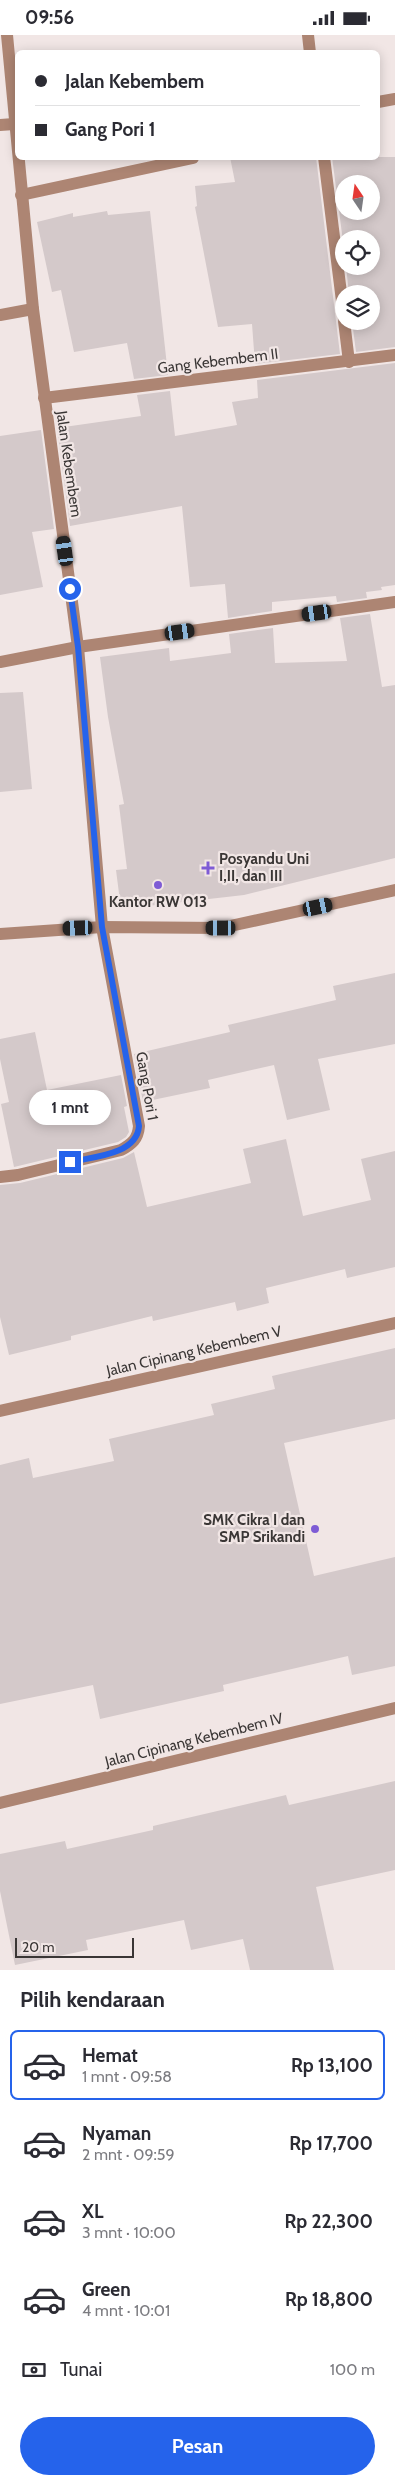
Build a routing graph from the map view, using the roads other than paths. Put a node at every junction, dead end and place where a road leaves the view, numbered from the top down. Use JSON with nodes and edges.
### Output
{"nodes":[{"id":1,"x":7,"y":35,"type":"edge"},
{"id":2,"x":308,"y":35,"type":"edge"},
{"id":3,"x":310,"y":50,"type":"edge"},
{"id":4,"x":395,"y":99,"type":"edge"},
{"id":5,"x":380,"y":102,"type":"edge"},
{"id":6,"x":14,"y":123,"type":"junction"},
{"id":7,"x":0,"y":125,"type":"edge"},
{"id":8,"x":15,"y":133,"type":"edge"},
{"id":9,"x":18,"y":160,"type":"edge"},
{"id":10,"x":184,"y":160,"type":"edge"},
{"id":11,"x":324,"y":160,"type":"edge"},
{"id":12,"x":21,"y":195,"type":"junction"},
{"id":13,"x":340,"y":285,"type":"edge"},
{"id":14,"x":33,"y":309,"type":"junction"},
{"id":15,"x":0,"y":315,"type":"edge"},
{"id":16,"x":345,"y":330,"type":"edge"},
{"id":17,"x":395,"y":355,"type":"edge"},
{"id":18,"x":349,"y":362,"type":"junction"},
{"id":19,"x":44,"y":398,"type":"junction"},
{"id":20,"x":395,"y":602,"type":"edge"},
{"id":21,"x":78,"y":647,"type":"junction"},
{"id":22,"x":0,"y":663,"type":"edge"},
{"id":23,"x":395,"y":890,"type":"edge"},
{"id":24,"x":102,"y":927,"type":"junction"},
{"id":25,"x":0,"y":934,"type":"edge"},
{"id":26,"x":0,"y":1177,"type":"edge"},
{"id":27,"x":395,"y":1323,"type":"edge"},
{"id":28,"x":0,"y":1411,"type":"edge"},
{"id":29,"x":395,"y":1708,"type":"edge"},
{"id":30,"x":0,"y":1803,"type":"edge"}],
"edges":[{"from":1,"to":6,"type":"street","name":"Jalan Kebembem"},
{"from":2,"to":3,"type":"street"},
{"from":4,"to":5,"type":"street"},
{"from":6,"to":7,"type":"street"},
{"from":6,"to":8,"type":"street","name":"Jalan Kebembem"},
{"from":9,"to":12,"type":"street","name":"Jalan Kebembem"},
{"from":10,"to":12,"type":"street"},
{"from":11,"to":13,"type":"street"},
{"from":12,"to":14,"type":"street","name":"Jalan Kebembem"},
{"from":14,"to":15,"type":"street"},
{"from":14,"to":19,"type":"street","name":"Jalan Kebembem"},
{"from":16,"to":18,"type":"street"},
{"from":17,"to":18,"type":"street","name":"Gang Kebembem II"},
{"from":18,"to":19,"type":"street","name":"Gang Kebembem II"},
{"from":19,"to":21,"type":"street","name":"Jalan Kebembem"},
{"from":20,"to":21,"type":"street"},
{"from":21,"to":22,"type":"street"},
{"from":21,"to":24,"type":"street","name":"Jalan Kebembem"},
{"from":23,"to":24,"type":"street"},
{"from":24,"to":25,"type":"street"},
{"from":24,"to":26,"type":"street","name":"Gang Pori 1"},
{"from":27,"to":28,"type":"street","name":"Jalan Cipinang Kebembem V"},
{"from":29,"to":30,"type":"street","name":"Jalan Cipinang Kebembem IV"}]}
